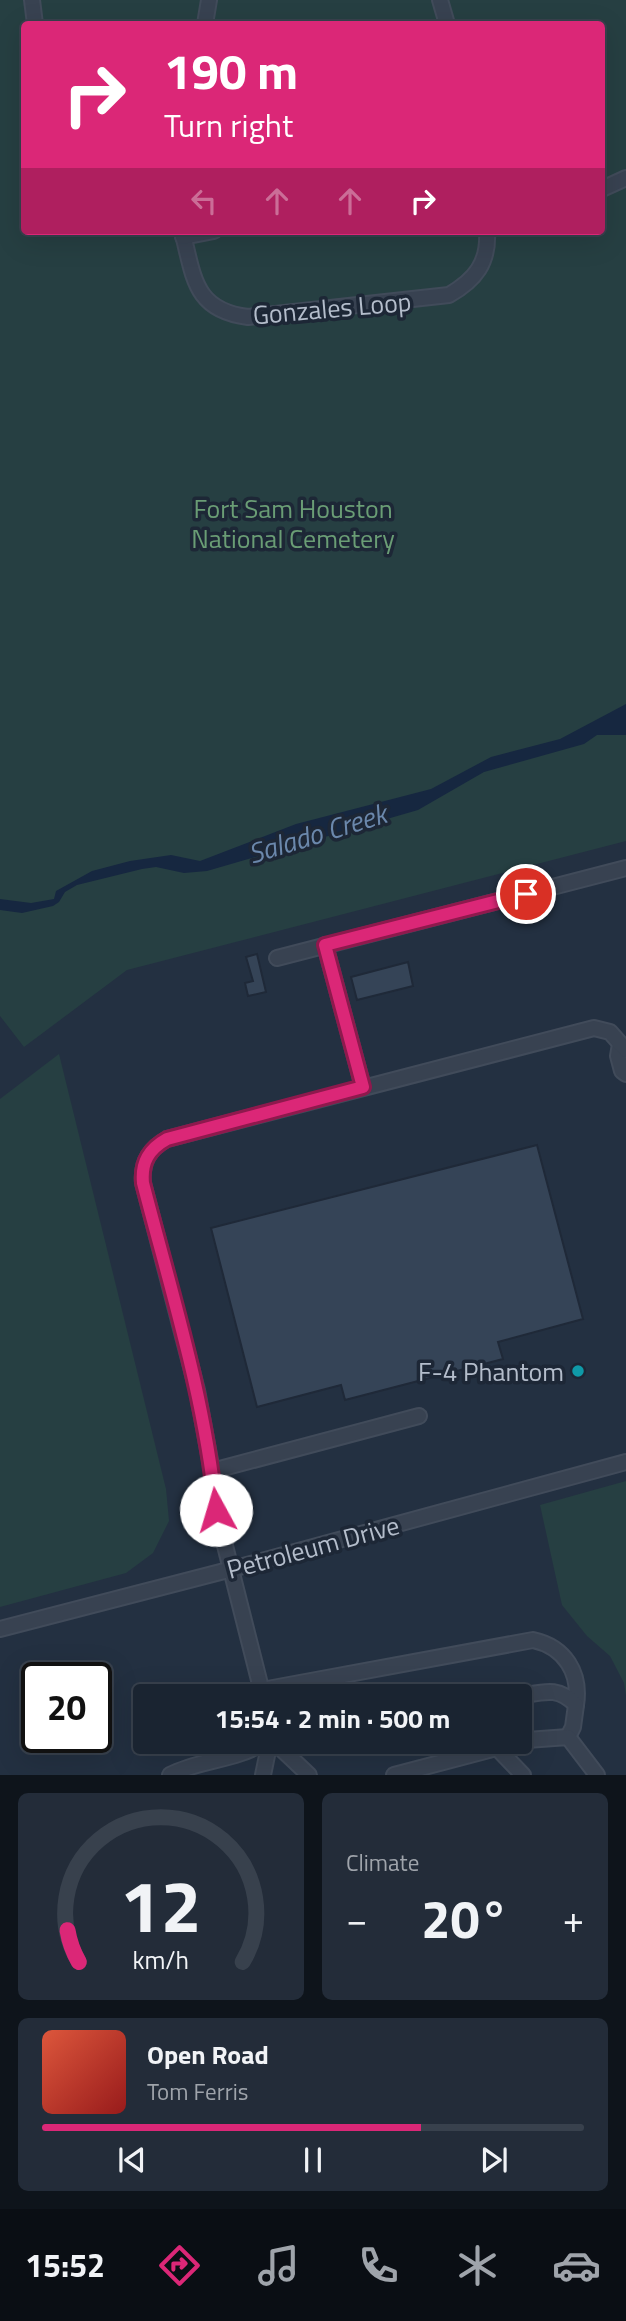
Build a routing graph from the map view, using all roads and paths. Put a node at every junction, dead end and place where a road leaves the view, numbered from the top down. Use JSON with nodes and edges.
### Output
{"nodes":[{"id":1,"x":32,"y":0,"type":"edge"},
{"id":2,"x":209,"y":0,"type":"edge"},
{"id":3,"x":440,"y":0,"type":"edge"},
{"id":4,"x":35,"y":21,"type":"edge"},
{"id":5,"x":206,"y":21,"type":"edge"},
{"id":6,"x":446,"y":21,"type":"edge"},
{"id":7,"x":626,"y":178,"type":"edge"},
{"id":8,"x":605,"y":188,"type":"edge"},
{"id":9,"x":183,"y":235,"type":"edge"},
{"id":10,"x":487,"y":235,"type":"edge"},
{"id":11,"x":626,"y":868,"type":"edge"},
{"id":12,"x":325,"y":945,"type":"junction"},
{"id":13,"x":277,"y":958,"type":"dead end"},
{"id":14,"x":623,"y":1047,"type":"edge"},
{"id":15,"x":626,"y":1074,"type":"edge"},
{"id":16,"x":363,"y":1087,"type":"junction"},
{"id":17,"x":419,"y":1416,"type":"dead end"},
{"id":18,"x":626,"y":1462,"type":"edge"},
{"id":19,"x":212,"y":1471,"type":"junction"},
{"id":20,"x":232,"y":1569,"type":"junction"},
{"id":21,"x":0,"y":1629,"type":"edge"},
{"id":22,"x":261,"y":1684,"type":"edge"},
{"id":23,"x":309,"y":1684,"type":"edge"},
{"id":24,"x":532,"y":1694,"type":"edge"},
{"id":25,"x":576,"y":1705,"type":"junction"},
{"id":26,"x":568,"y":1737,"type":"junction"},
{"id":27,"x":532,"y":1740,"type":"edge"},
{"id":28,"x":245,"y":1754,"type":"edge"},
{"id":29,"x":267,"y":1754,"type":"edge"},
{"id":30,"x":285,"y":1754,"type":"edge"},
{"id":31,"x":474,"y":1754,"type":"edge"},
{"id":32,"x":503,"y":1754,"type":"edge"},
{"id":33,"x":437,"y":1764,"type":"junction"},
{"id":34,"x":217,"y":1768,"type":"edge"},
{"id":35,"x":170,"y":1775,"type":"edge"},
{"id":36,"x":263,"y":1775,"type":"edge"},
{"id":37,"x":310,"y":1775,"type":"edge"},
{"id":38,"x":394,"y":1775,"type":"edge"},
{"id":39,"x":448,"y":1775,"type":"edge"},
{"id":40,"x":523,"y":1775,"type":"edge"},
{"id":41,"x":597,"y":1775,"type":"edge"}],
"edges":[{"from":1,"to":4,"type":"street"},
{"from":2,"to":5,"type":"street"},
{"from":3,"to":6,"type":"street"},
{"from":7,"to":8,"type":"street"},
{"from":9,"to":10,"type":"street","name":"Gonzales Loop"},
{"from":11,"to":12,"type":"street"},
{"from":12,"to":13,"type":"street"},
{"from":12,"to":16,"type":"street"},
{"from":14,"to":15,"type":"street"},
{"from":14,"to":16,"type":"street"},
{"from":16,"to":19,"type":"street"},
{"from":17,"to":19,"type":"street"},
{"from":18,"to":20,"type":"street","name":"Petroleum Drive"},
{"from":19,"to":20,"type":"street"},
{"from":20,"to":21,"type":"street","name":"Petroleum Drive"},
{"from":20,"to":22,"type":"street"},
{"from":23,"to":25,"type":"street"},
{"from":24,"to":25,"type":"street"},
{"from":25,"to":26,"type":"street"},
{"from":26,"to":27,"type":"street"},
{"from":26,"to":41,"type":"street"},
{"from":28,"to":34,"type":"street"},
{"from":29,"to":36,"type":"street"},
{"from":30,"to":37,"type":"street"},
{"from":31,"to":33,"type":"street"},
{"from":32,"to":40,"type":"street"},
{"from":33,"to":38,"type":"street"},
{"from":33,"to":39,"type":"street"},
{"from":34,"to":35,"type":"street"}]}
